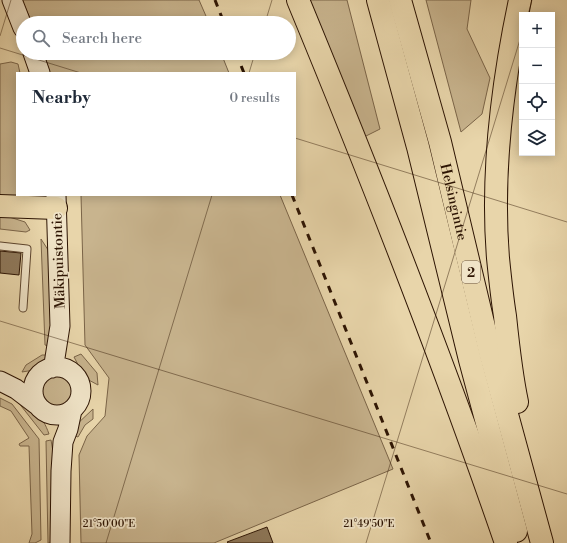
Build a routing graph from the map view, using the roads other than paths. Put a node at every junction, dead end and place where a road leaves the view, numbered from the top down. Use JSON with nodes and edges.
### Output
{"nodes":[{"id":1,"x":12,"y":0,"type":"edge"},
{"id":2,"x":298,"y":0,"type":"edge"},
{"id":3,"x":378,"y":0,"type":"edge"},
{"id":4,"x":400,"y":0,"type":"edge"},
{"id":5,"x":520,"y":0,"type":"edge"},
{"id":6,"x":18,"y":16,"type":"edge"},
{"id":7,"x":35,"y":60,"type":"edge"},
{"id":8,"x":40,"y":72,"type":"edge"},
{"id":9,"x":56,"y":202,"type":"edge"},
{"id":10,"x":0,"y":206,"type":"edge"},
{"id":11,"x":0,"y":246,"type":"edge"},
{"id":12,"x":23,"y":308,"type":"dead end"},
{"id":13,"x":60,"y":326,"type":"junction"},
{"id":14,"x":47,"y":370,"type":"junction"},
{"id":15,"x":0,"y":375,"type":"edge"},
{"id":16,"x":77,"y":377,"type":"junction"},
{"id":17,"x":0,"y":381,"type":"edge"},
{"id":18,"x":42,"y":409,"type":"junction"},
{"id":19,"x":72,"y":410,"type":"junction"},
{"id":20,"x":61,"y":471,"type":"junction"},
{"id":21,"x":60,"y":543,"type":"edge"},
{"id":22,"x":506,"y":543,"type":"edge"},
{"id":23,"x":519,"y":543,"type":"edge"},
{"id":24,"x":543,"y":543,"type":"edge"}],
"edges":[{"from":1,"to":6,"type":"street"},
{"from":2,"to":22,"type":"highway"},
{"from":3,"to":23,"type":"highway","name":"Helsingintie","number":"2"},
{"from":4,"to":24,"type":"highway","name":"Helsingintie","number":"2"},
{"from":5,"to":24,"type":"highway"},
{"from":7,"to":8,"type":"street"},
{"from":9,"to":10,"type":"highway"},
{"from":9,"to":13,"type":"street","name":"Mäkipuistontie"},
{"from":11,"to":12,"type":"lane"},
{"from":13,"to":14,"type":"street","name":"Mäkipuistontie"},
{"from":13,"to":16,"type":"street","name":"Mäkipuistontie"},
{"from":14,"to":15,"type":"street"},
{"from":14,"to":16,"type":"street"},
{"from":14,"to":18,"type":"street"},
{"from":16,"to":19,"type":"street"},
{"from":17,"to":18,"type":"street"},
{"from":18,"to":19,"type":"street"},
{"from":18,"to":20,"type":"street"},
{"from":19,"to":20,"type":"street"},
{"from":20,"to":21,"type":"street"}]}
